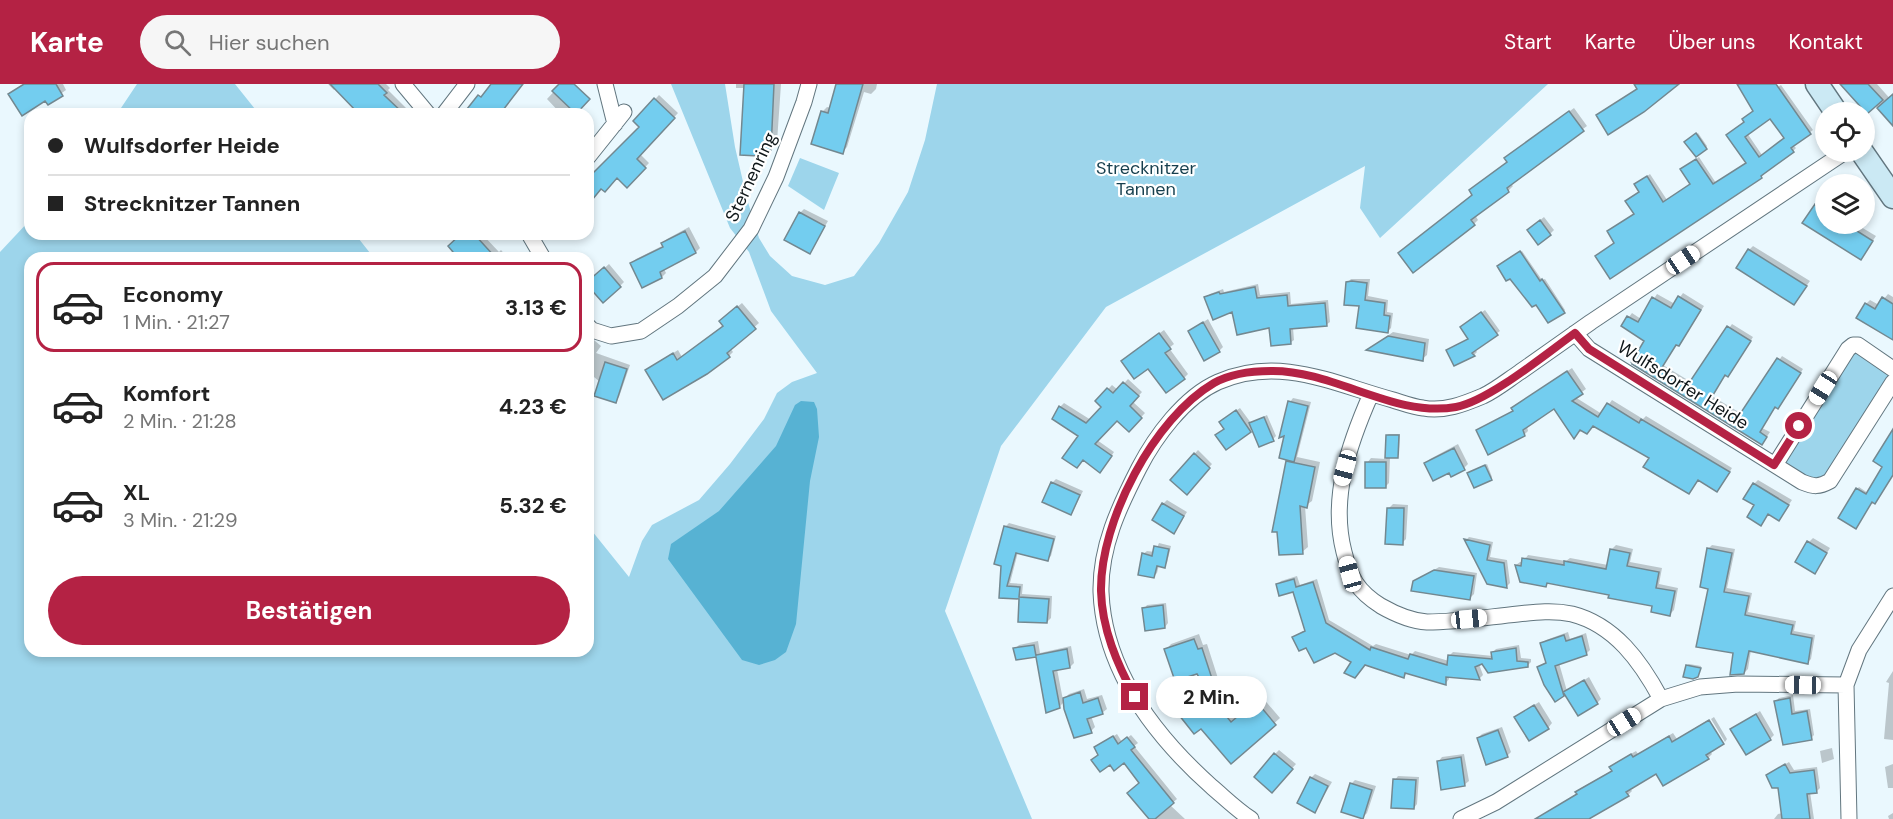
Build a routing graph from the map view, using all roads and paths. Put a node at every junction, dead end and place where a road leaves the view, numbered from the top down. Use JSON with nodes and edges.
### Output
{"nodes":[{"id":1,"x":403,"y":84,"type":"edge"},
{"id":2,"x":467,"y":84,"type":"edge"},
{"id":3,"x":605,"y":84,"type":"edge"},
{"id":4,"x":809,"y":84,"type":"edge"},
{"id":5,"x":1817,"y":84,"type":"edge"},
{"id":6,"x":1829,"y":102,"type":"edge"},
{"id":7,"x":423,"y":108,"type":"edge"},
{"id":8,"x":449,"y":108,"type":"edge"},
{"id":9,"x":594,"y":149,"type":"edge"},
{"id":10,"x":1830,"y":162,"type":"edge"},
{"id":11,"x":1869,"y":162,"type":"edge"},
{"id":12,"x":1893,"y":197,"type":"edge"},
{"id":13,"x":594,"y":331,"type":"edge"},
{"id":14,"x":1575,"y":333,"type":"junction"},
{"id":15,"x":1893,"y":369,"type":"edge"},
{"id":16,"x":1893,"y":382,"type":"edge"},
{"id":17,"x":1371,"y":394,"type":"junction"},
{"id":18,"x":1774,"y":465,"type":"junction"},
{"id":19,"x":1893,"y":596,"type":"edge"},
{"id":20,"x":1846,"y":685,"type":"junction"},
{"id":21,"x":1661,"y":699,"type":"junction"},
{"id":22,"x":1251,"y":819,"type":"edge"},
{"id":23,"x":1461,"y":819,"type":"edge"},
{"id":24,"x":1849,"y":819,"type":"edge"}],
"edges":[{"from":1,"to":7,"type":"street"},
{"from":2,"to":8,"type":"street"},
{"from":3,"to":9,"type":"street"},
{"from":4,"to":13,"type":"street","name":"Sternenring"},
{"from":5,"to":6,"type":"main road"},
{"from":10,"to":14,"type":"street"},
{"from":11,"to":12,"type":"main road"},
{"from":14,"to":17,"type":"street"},
{"from":14,"to":18,"type":"street","name":"Wulfsdorfer Heide"},
{"from":15,"to":18,"type":"street"},
{"from":16,"to":18,"type":"street","name":"Wulfsdorfer Heide"},
{"from":17,"to":21,"type":"street"},
{"from":17,"to":22,"type":"street"},
{"from":19,"to":20,"type":"street"},
{"from":20,"to":21,"type":"street"},
{"from":20,"to":24,"type":"street"},
{"from":21,"to":23,"type":"street"}]}
